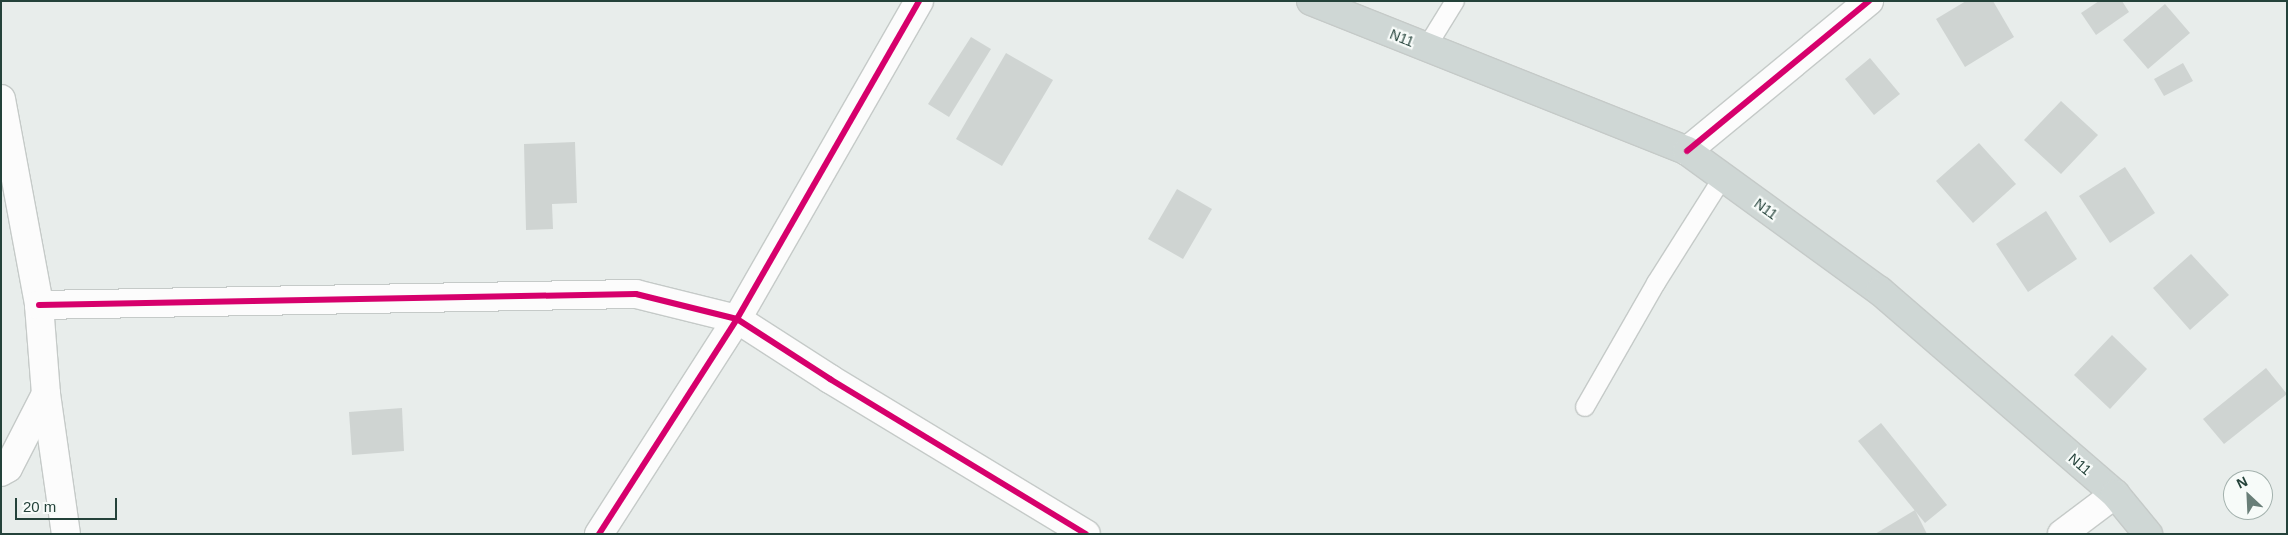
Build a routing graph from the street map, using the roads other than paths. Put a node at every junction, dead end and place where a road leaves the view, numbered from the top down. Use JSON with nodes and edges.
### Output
{"nodes":[{"id":1,"x":919,"y":1,"type":"edge"},
{"id":2,"x":1311,"y":1,"type":"edge"},
{"id":3,"x":1455,"y":1,"type":"edge"},
{"id":4,"x":1869,"y":1,"type":"edge"},
{"id":5,"x":1426,"y":48,"type":"junction"},
{"id":6,"x":1,"y":100,"type":"edge"},
{"id":7,"x":1687,"y":152,"type":"junction"},
{"id":8,"x":1723,"y":177,"type":"junction"},
{"id":9,"x":9,"y":180,"type":"edge"},
{"id":10,"x":39,"y":305,"type":"junction"},
{"id":11,"x":737,"y":320,"type":"junction"},
{"id":12,"x":46,"y":394,"type":"junction"},
{"id":13,"x":1584,"y":408,"type":"dead end"},
{"id":14,"x":1,"y":472,"type":"edge"},
{"id":15,"x":2115,"y":494,"type":"junction"},
{"id":16,"x":66,"y":534,"type":"edge"},
{"id":17,"x":599,"y":534,"type":"edge"},
{"id":18,"x":1086,"y":534,"type":"edge"},
{"id":19,"x":2062,"y":534,"type":"edge"},
{"id":20,"x":2148,"y":534,"type":"edge"}],
"edges":[{"from":1,"to":11,"type":"street"},
{"from":2,"to":5,"type":"main road","name":"N11"},
{"from":3,"to":5,"type":"lane"},
{"from":4,"to":7,"type":"street"},
{"from":5,"to":7,"type":"main road","name":"N11"},
{"from":6,"to":9,"type":"street"},
{"from":7,"to":8,"type":"main road","name":"N11"},
{"from":8,"to":13,"type":"lane"},
{"from":8,"to":15,"type":"main road","name":"N11"},
{"from":9,"to":10,"type":"street"},
{"from":10,"to":11,"type":"street"},
{"from":10,"to":12,"type":"street"},
{"from":11,"to":17,"type":"street"},
{"from":11,"to":18,"type":"street"},
{"from":12,"to":14,"type":"street"},
{"from":12,"to":16,"type":"street"},
{"from":15,"to":19,"type":"street"},
{"from":15,"to":20,"type":"main road","name":"N11"}]}
